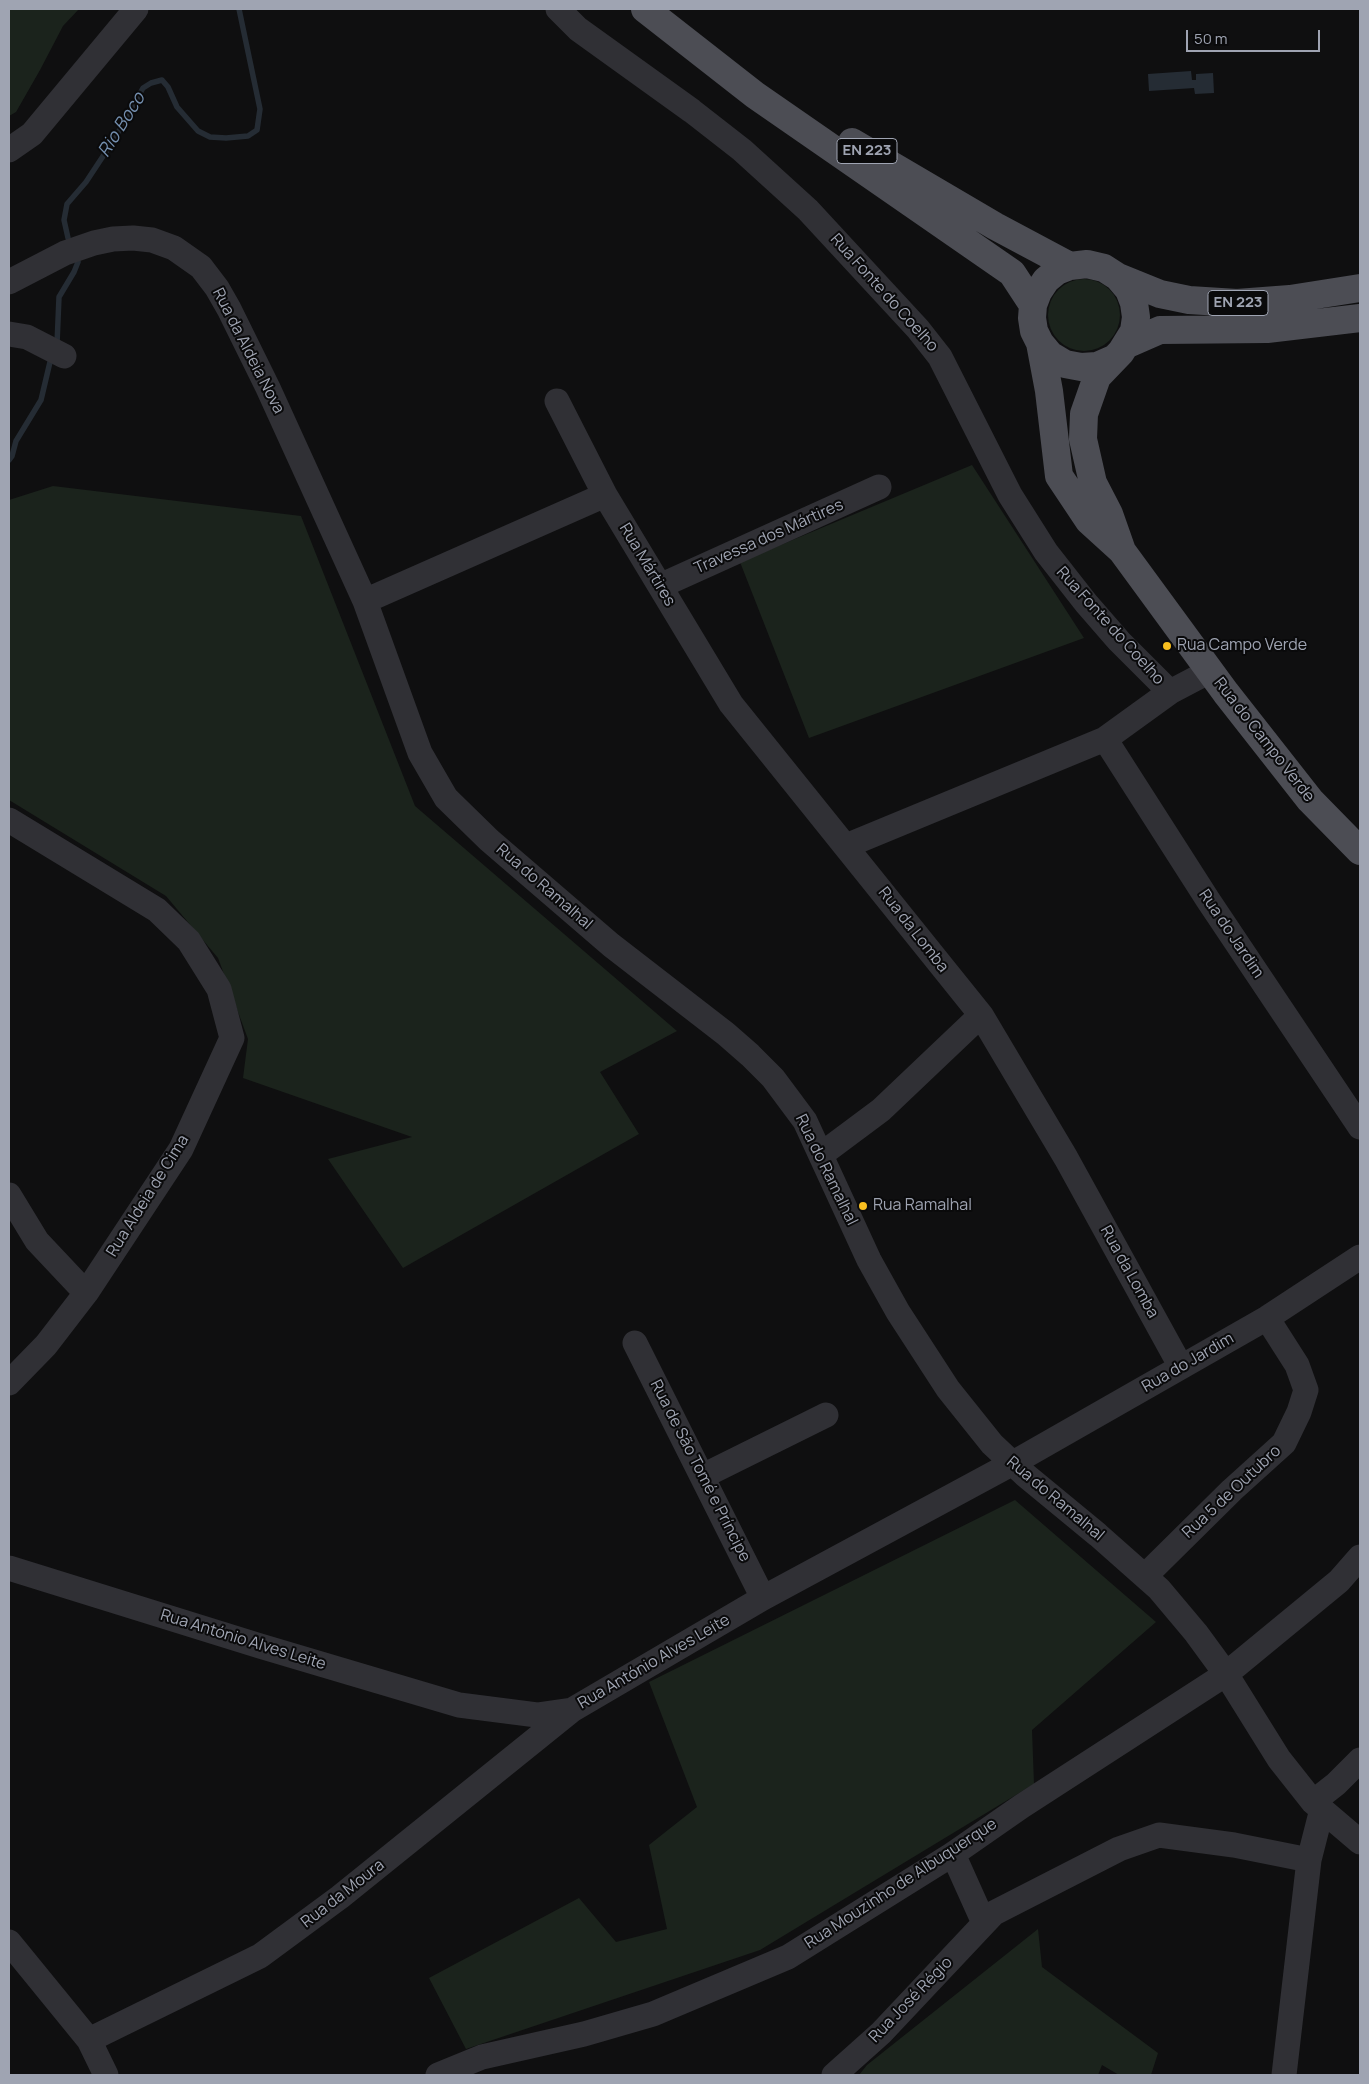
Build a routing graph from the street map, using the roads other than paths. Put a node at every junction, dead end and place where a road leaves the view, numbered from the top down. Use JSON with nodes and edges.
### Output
{"nodes":[{"id":1,"x":136,"y":9,"type":"edge"},
{"id":2,"x":558,"y":9,"type":"edge"},
{"id":3,"x":645,"y":9,"type":"edge"},
{"id":4,"x":670,"y":27,"type":"junction"},
{"id":5,"x":9,"y":150,"type":"edge"},
{"id":6,"x":1070,"y":266,"type":"junction"},
{"id":7,"x":1118,"y":277,"type":"junction"},
{"id":8,"x":9,"y":282,"type":"edge"},
{"id":9,"x":1360,"y":288,"type":"edge"},
{"id":10,"x":1033,"y":305,"type":"junction"},
{"id":11,"x":1360,"y":318,"type":"edge"},
{"id":12,"x":9,"y":334,"type":"edge"},
{"id":13,"x":1040,"y":343,"type":"junction"},
{"id":14,"x":1120,"y":351,"type":"junction"},
{"id":15,"x":64,"y":356,"type":"dead end"},
{"id":16,"x":557,"y":401,"type":"dead end"},
{"id":17,"x":878,"y":487,"type":"dead end"},
{"id":18,"x":605,"y":495,"type":"junction"},
{"id":19,"x":1122,"y":551,"type":"junction"},
{"id":20,"x":660,"y":586,"type":"junction"},
{"id":21,"x":365,"y":601,"type":"junction"},
{"id":22,"x":1210,"y":671,"type":"junction"},
{"id":23,"x":1170,"y":692,"type":"junction"},
{"id":24,"x":1105,"y":739,"type":"junction"},
{"id":25,"x":9,"y":820,"type":"edge"},
{"id":26,"x":846,"y":846,"type":"junction"},
{"id":27,"x":1360,"y":850,"type":"edge"},
{"id":28,"x":981,"y":1015,"type":"junction"},
{"id":29,"x":1360,"y":1127,"type":"edge"},
{"id":30,"x":822,"y":1154,"type":"junction"},
{"id":31,"x":9,"y":1195,"type":"edge"},
{"id":32,"x":1360,"y":1257,"type":"edge"},
{"id":33,"x":86,"y":1292,"type":"junction"},
{"id":34,"x":1267,"y":1318,"type":"junction"},
{"id":35,"x":636,"y":1343,"type":"dead end"},
{"id":36,"x":1181,"y":1367,"type":"junction"},
{"id":37,"x":9,"y":1383,"type":"edge"},
{"id":38,"x":826,"y":1415,"type":"dead end"},
{"id":39,"x":1013,"y":1463,"type":"junction"},
{"id":40,"x":703,"y":1476,"type":"junction"},
{"id":41,"x":1360,"y":1557,"type":"edge"},
{"id":42,"x":9,"y":1568,"type":"edge"},
{"id":43,"x":1146,"y":1576,"type":"junction"},
{"id":44,"x":763,"y":1598,"type":"junction"},
{"id":45,"x":1226,"y":1674,"type":"junction"},
{"id":46,"x":572,"y":1710,"type":"junction"},
{"id":47,"x":1360,"y":1760,"type":"edge"},
{"id":48,"x":1317,"y":1805,"type":"junction"},
{"id":49,"x":1360,"y":1842,"type":"edge"},
{"id":50,"x":953,"y":1854,"type":"junction"},
{"id":51,"x":1308,"y":1860,"type":"junction"},
{"id":52,"x":984,"y":1923,"type":"junction"},
{"id":53,"x":9,"y":1942,"type":"edge"},
{"id":54,"x":89,"y":2040,"type":"junction"},
{"id":55,"x":106,"y":2075,"type":"edge"},
{"id":56,"x":438,"y":2075,"type":"edge"},
{"id":57,"x":834,"y":2075,"type":"edge"},
{"id":58,"x":1284,"y":2075,"type":"edge"}],
"edges":[{"from":1,"to":5,"type":"street"},
{"from":2,"to":23,"type":"street","name":"Rua Fonte do Coelho"},
{"from":3,"to":4,"type":"main road","number":"EN 223"},
{"from":4,"to":6,"type":"main road","number":"EN 223"},
{"from":4,"to":10,"type":"main road","number":"EN 223"},
{"from":6,"to":7,"type":"main road","name":"Rua do Campo Verde","number":"EN 223"},
{"from":6,"to":10,"type":"main road","name":"Rua do Campo Verde","number":"EN 223"},
{"from":7,"to":9,"type":"main road","number":"EN 223"},
{"from":7,"to":14,"type":"main road","name":"Rua do Campo Verde","number":"EN 223"},
{"from":8,"to":21,"type":"street","name":"Rua da Aldeia Nova"},
{"from":10,"to":13,"type":"main road","name":"Rua do Campo Verde","number":"EN 223"},
{"from":11,"to":14,"type":"main road","number":"EN 223"},
{"from":12,"to":15,"type":"street"},
{"from":13,"to":14,"type":"main road","name":"Rua do Campo Verde","number":"EN 223"},
{"from":13,"to":19,"type":"main road","name":"Rua do Campo Verde"},
{"from":14,"to":19,"type":"main road","name":"Rua do Campo Verde"},
{"from":16,"to":18,"type":"street","name":"Rua Mártires"},
{"from":17,"to":20,"type":"street","name":"Travessa dos Mártires"},
{"from":18,"to":20,"type":"street","name":"Rua Mártires"},
{"from":18,"to":21,"type":"street"},
{"from":19,"to":22,"type":"main road","name":"Rua do Campo Verde"},
{"from":20,"to":26,"type":"street","name":"Rua Mártires"},
{"from":21,"to":30,"type":"street","name":"Rua do Ramalhal"},
{"from":22,"to":23,"type":"street"},
{"from":22,"to":27,"type":"main road","name":"Rua do Campo Verde"},
{"from":23,"to":24,"type":"street"},
{"from":24,"to":26,"type":"street"},
{"from":24,"to":29,"type":"street","name":"Rua do Jardim"},
{"from":25,"to":33,"type":"street","name":"Rua Aldeia de Cima"},
{"from":26,"to":28,"type":"street","name":"Rua da Lomba"},
{"from":28,"to":30,"type":"street"},
{"from":28,"to":36,"type":"street","name":"Rua da Lomba"},
{"from":30,"to":39,"type":"street","name":"Rua do Ramalhal"},
{"from":31,"to":33,"type":"street"},
{"from":32,"to":34,"type":"street","name":"Rua do Jardim"},
{"from":33,"to":37,"type":"street","name":"Rua Aldeia de Cima"},
{"from":34,"to":36,"type":"street","name":"Rua do Jardim"},
{"from":34,"to":43,"type":"street","name":"Rua 5 de Outubro"},
{"from":35,"to":40,"type":"street","name":"Rua de São Tomé e Príncipe"},
{"from":36,"to":39,"type":"street","name":"Rua do Jardim"},
{"from":38,"to":40,"type":"street"},
{"from":39,"to":43,"type":"street","name":"Rua do Ramalhal"},
{"from":39,"to":44,"type":"street","name":"Rua António Alves Leite"},
{"from":40,"to":44,"type":"street","name":"Rua de São Tomé e Príncipe"},
{"from":41,"to":45,"type":"street","name":"Rua Mouzinho de Albuquerque"},
{"from":42,"to":46,"type":"street","name":"Rua António Alves Leite"},
{"from":43,"to":45,"type":"street","name":"Rua do Ramalhal"},
{"from":44,"to":46,"type":"street","name":"Rua António Alves Leite"},
{"from":45,"to":48,"type":"street","name":"Rua do Ramalhal"},
{"from":45,"to":50,"type":"street","name":"Rua Mouzinho de Albuquerque"},
{"from":46,"to":54,"type":"street","name":"Rua da Moura"},
{"from":47,"to":48,"type":"street"},
{"from":48,"to":49,"type":"street","name":"Rua do Ramalhal"},
{"from":48,"to":51,"type":"street"},
{"from":50,"to":52,"type":"street"},
{"from":50,"to":56,"type":"street","name":"Rua Mouzinho de Albuquerque"},
{"from":51,"to":52,"type":"street","name":"Rua José Régio"},
{"from":51,"to":58,"type":"street"},
{"from":52,"to":57,"type":"street","name":"Rua José Régio"},
{"from":53,"to":54,"type":"street"},
{"from":54,"to":55,"type":"street"}]}
